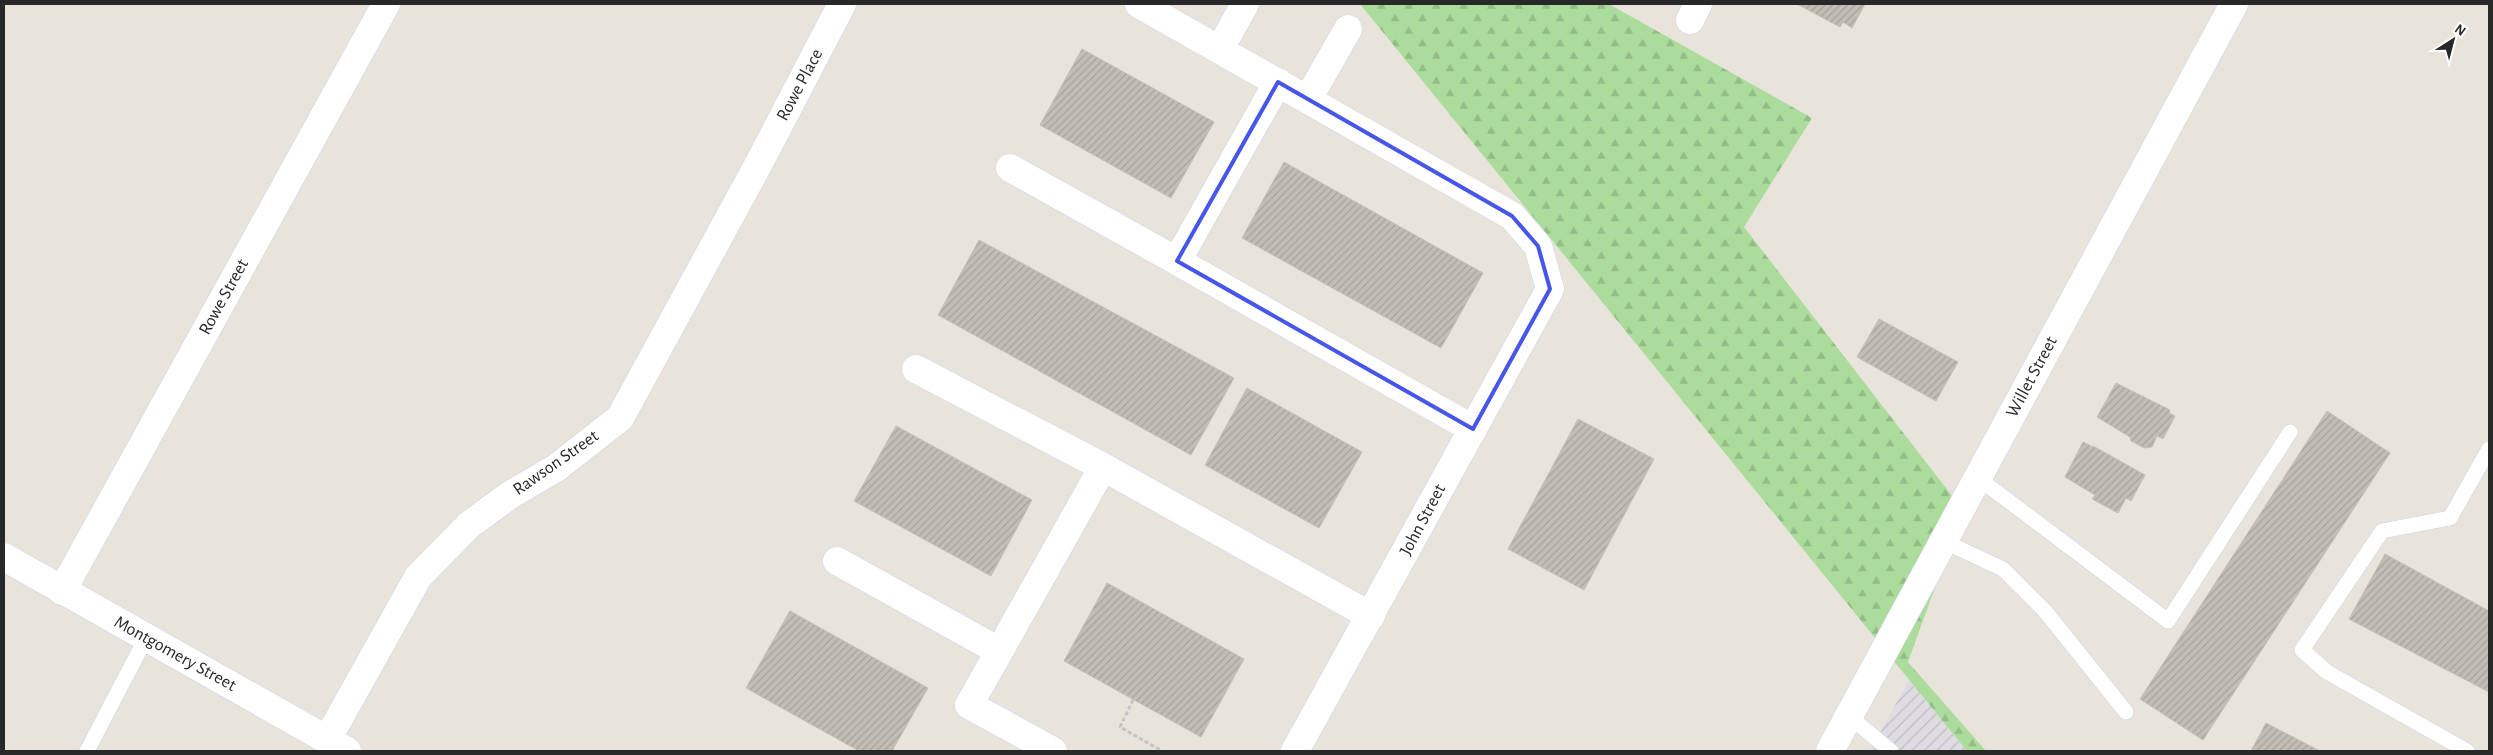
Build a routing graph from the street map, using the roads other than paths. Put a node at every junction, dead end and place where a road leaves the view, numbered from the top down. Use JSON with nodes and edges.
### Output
{"nodes":[{"id":1,"x":386,"y":4,"type":"edge"},
{"id":2,"x":842,"y":4,"type":"edge"},
{"id":3,"x":1139,"y":4,"type":"edge"},
{"id":4,"x":1245,"y":4,"type":"edge"},
{"id":5,"x":2234,"y":4,"type":"edge"},
{"id":6,"x":1348,"y":29,"type":"dead end"},
{"id":7,"x":1220,"y":49,"type":"junction"},
{"id":8,"x":1278,"y":82,"type":"junction"},
{"id":9,"x":1308,"y":99,"type":"junction"},
{"id":10,"x":758,"y":165,"type":"joint"},
{"id":11,"x":1010,"y":168,"type":"dead end"},
{"id":12,"x":1177,"y":261,"type":"junction"},
{"id":13,"x":916,"y":368,"type":"dead end"},
{"id":14,"x":1473,"y":429,"type":"junction"},
{"id":15,"x":2290,"y":432,"type":"dead end"},
{"id":16,"x":2489,"y":449,"type":"edge"},
{"id":17,"x":1103,"y":467,"type":"junction"},
{"id":18,"x":1978,"y":478,"type":"junction"},
{"id":19,"x":1943,"y":541,"type":"junction"},
{"id":20,"x":4,"y":557,"type":"edge"},
{"id":21,"x":838,"y":561,"type":"dead end"},
{"id":22,"x":62,"y":590,"type":"junction"},
{"id":23,"x":1371,"y":616,"type":"junction"},
{"id":24,"x":146,"y":638,"type":"junction"},
{"id":25,"x":999,"y":651,"type":"junction"},
{"id":26,"x":2126,"y":712,"type":"dead end"},
{"id":27,"x":1849,"y":716,"type":"junction"},
{"id":28,"x":337,"y":746,"type":"edge"},
{"id":29,"x":87,"y":751,"type":"edge"},
{"id":30,"x":1053,"y":751,"type":"edge"},
{"id":31,"x":1295,"y":751,"type":"edge"},
{"id":32,"x":1830,"y":751,"type":"edge"},
{"id":33,"x":1890,"y":751,"type":"edge"},
{"id":34,"x":2467,"y":751,"type":"edge"}],
"edges":[{"from":1,"to":22,"type":"street","name":"Rowe Street"},
{"from":2,"to":10,"type":"street","name":"Rowe Place"},
{"from":3,"to":7,"type":"street"},
{"from":4,"to":7,"type":"street"},
{"from":5,"to":18,"type":"street","name":"Willet Street"},
{"from":6,"to":9,"type":"street"},
{"from":7,"to":8,"type":"street"},
{"from":8,"to":9,"type":"street"},
{"from":8,"to":12,"type":"street"},
{"from":9,"to":14,"type":"street","name":"John Street"},
{"from":10,"to":28,"type":"street","name":"Rawson Street"},
{"from":11,"to":12,"type":"street"},
{"from":12,"to":14,"type":"street"},
{"from":13,"to":17,"type":"street"},
{"from":14,"to":23,"type":"street","name":"John Street"},
{"from":15,"to":18,"type":"lane"},
{"from":16,"to":34,"type":"lane"},
{"from":17,"to":23,"type":"street"},
{"from":17,"to":25,"type":"street"},
{"from":18,"to":19,"type":"street","name":"Willet Street"},
{"from":19,"to":26,"type":"lane"},
{"from":19,"to":27,"type":"street","name":"Willet Street"},
{"from":20,"to":22,"type":"street","name":"Montgomery Street"},
{"from":21,"to":25,"type":"street"},
{"from":22,"to":24,"type":"street","name":"Montgomery Street"},
{"from":23,"to":31,"type":"street","name":"John Street"},
{"from":24,"to":28,"type":"street","name":"Montgomery Street"},
{"from":24,"to":29,"type":"lane"},
{"from":25,"to":30,"type":"street"},
{"from":27,"to":32,"type":"street","name":"Willet Street"},
{"from":27,"to":33,"type":"lane"}]}
